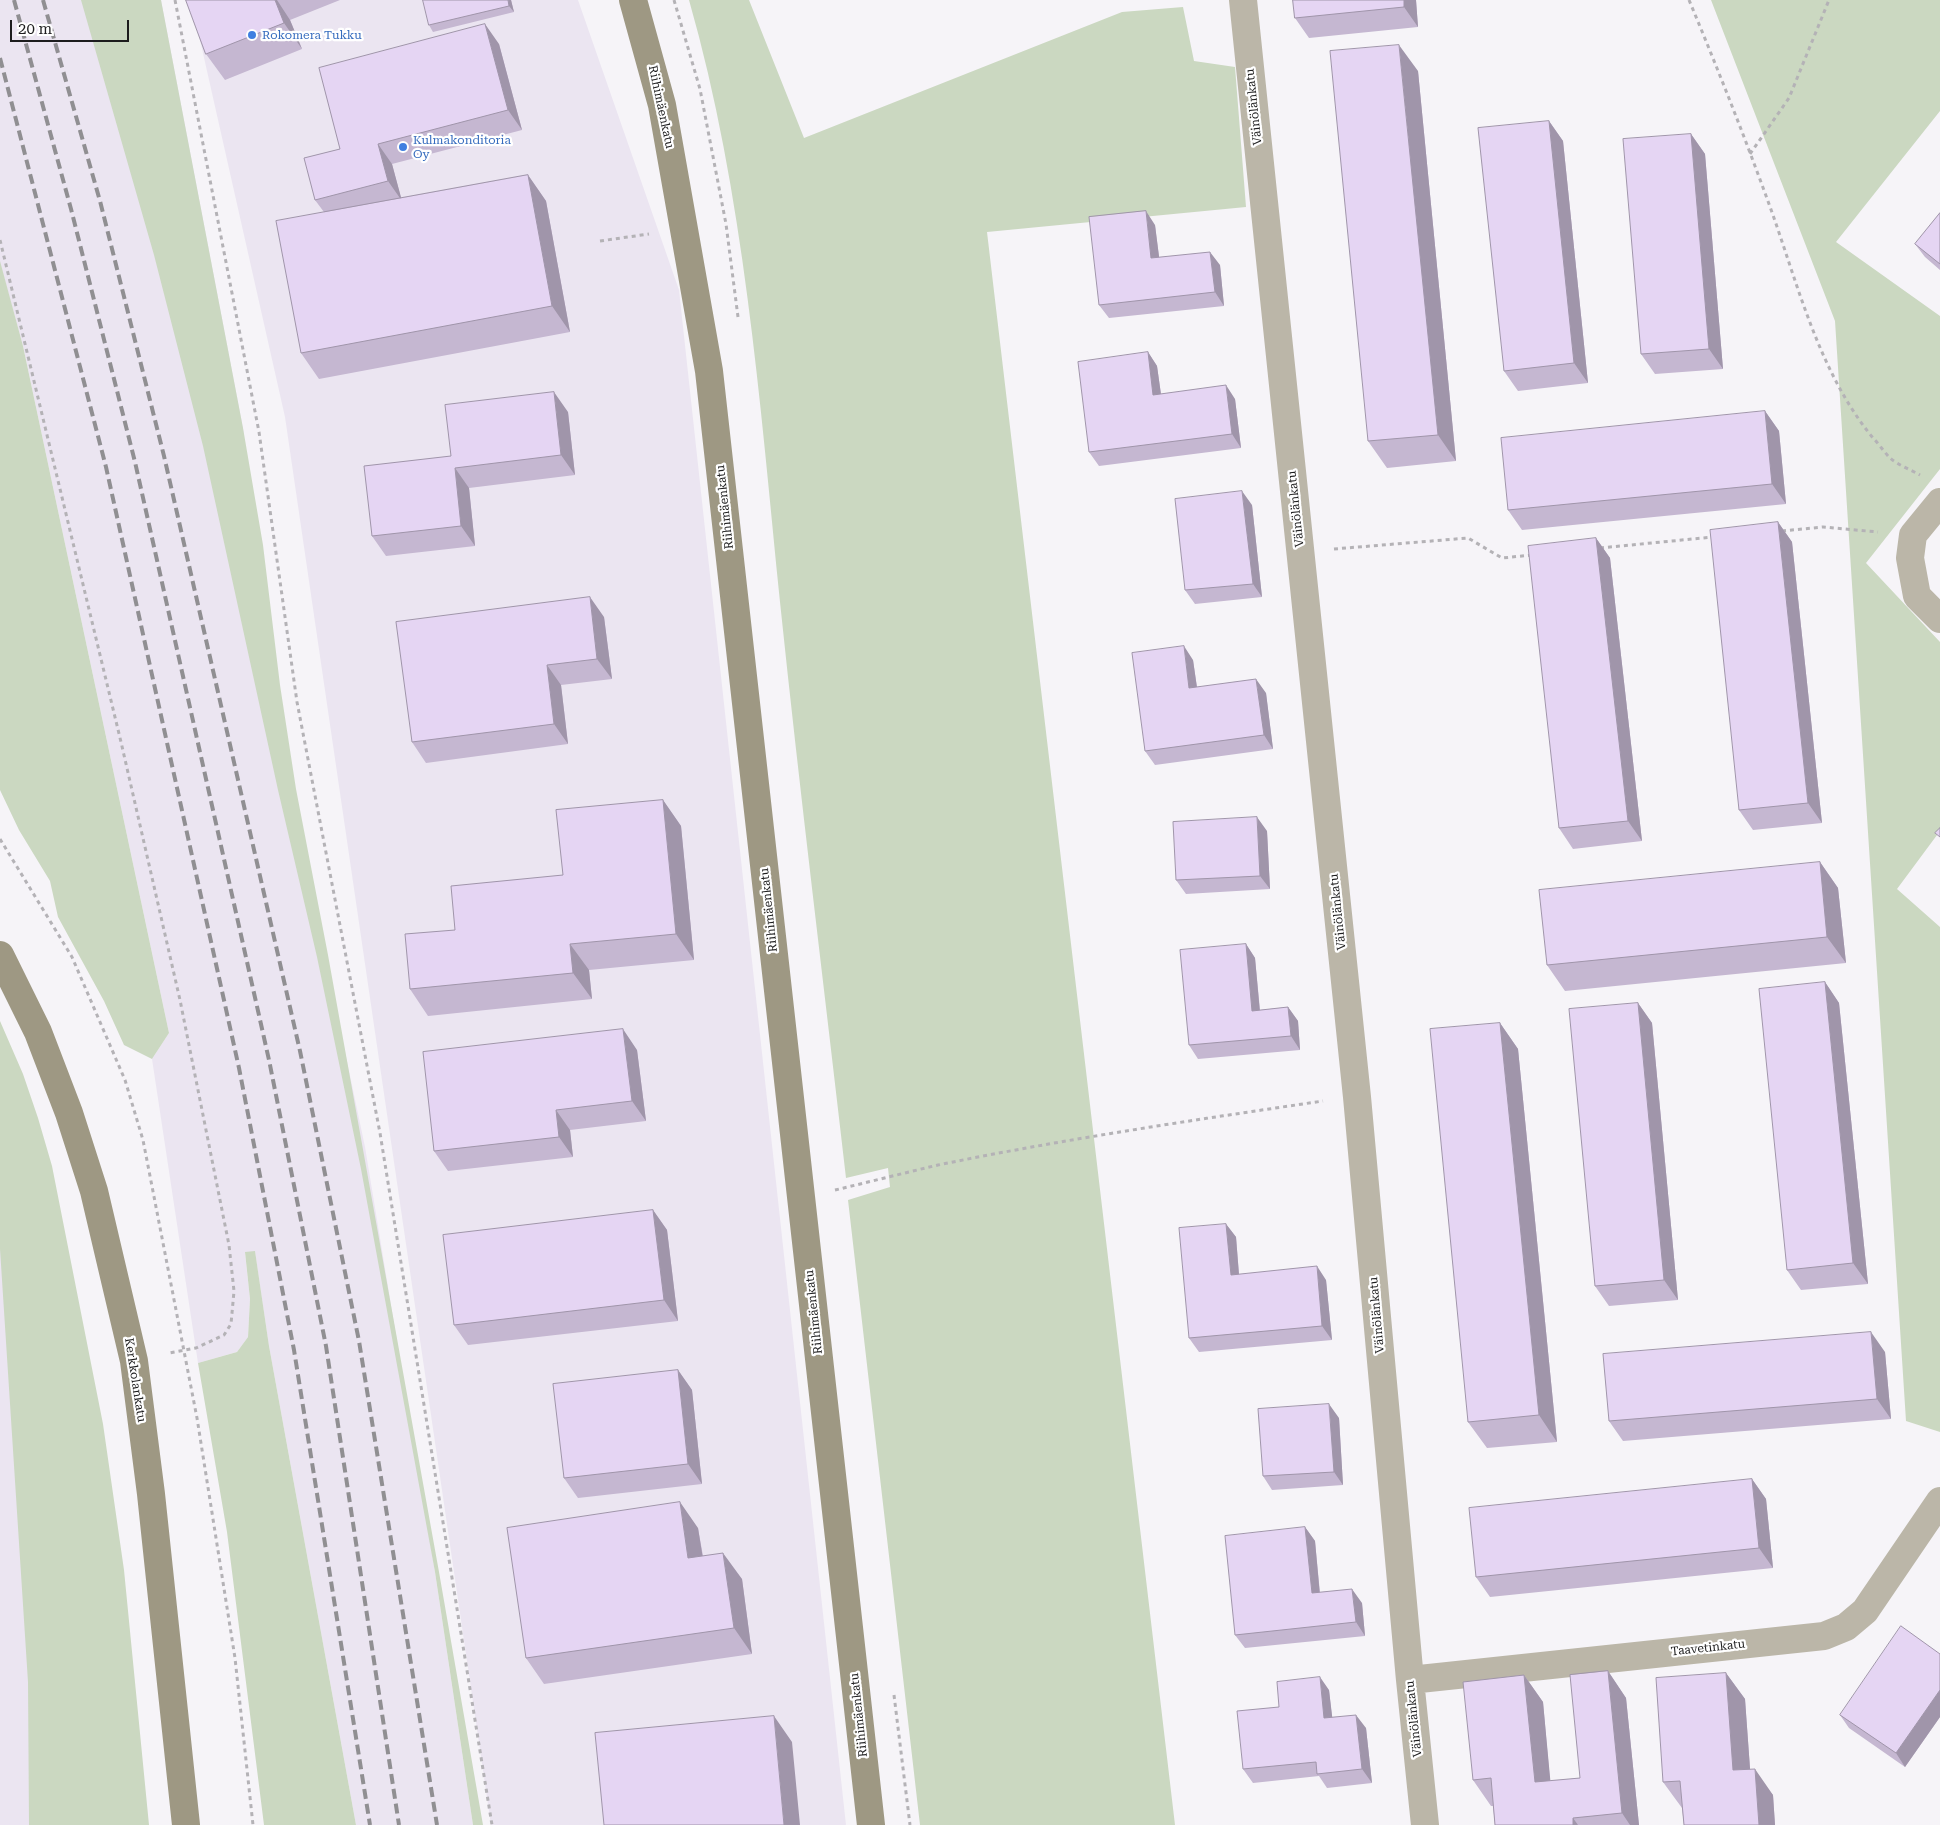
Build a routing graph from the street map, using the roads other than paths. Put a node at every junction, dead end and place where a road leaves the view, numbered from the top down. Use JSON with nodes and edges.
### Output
{"nodes":[{"id":1,"x":633,"y":0,"type":"edge"},
{"id":2,"x":1243,"y":0,"type":"edge"},
{"id":3,"x":1940,"y":502,"type":"edge"},
{"id":4,"x":1940,"y":619,"type":"edge"},
{"id":5,"x":0,"y":955,"type":"edge"},
{"id":6,"x":1940,"y":1501,"type":"edge"},
{"id":7,"x":1410,"y":1680,"type":"junction"},
{"id":8,"x":186,"y":1825,"type":"edge"},
{"id":9,"x":871,"y":1825,"type":"edge"},
{"id":10,"x":1426,"y":1825,"type":"edge"}],
"edges":[{"from":1,"to":9,"type":"street","name":"Riihimäenkatu"},
{"from":2,"to":7,"type":"street","name":"Väinölänkatu"},
{"from":3,"to":4,"type":"street"},
{"from":5,"to":8,"type":"street","name":"Kerkkolankatu"},
{"from":6,"to":7,"type":"street","name":"Taavetinkatu"},
{"from":7,"to":10,"type":"street","name":"Väinölänkatu"}]}
